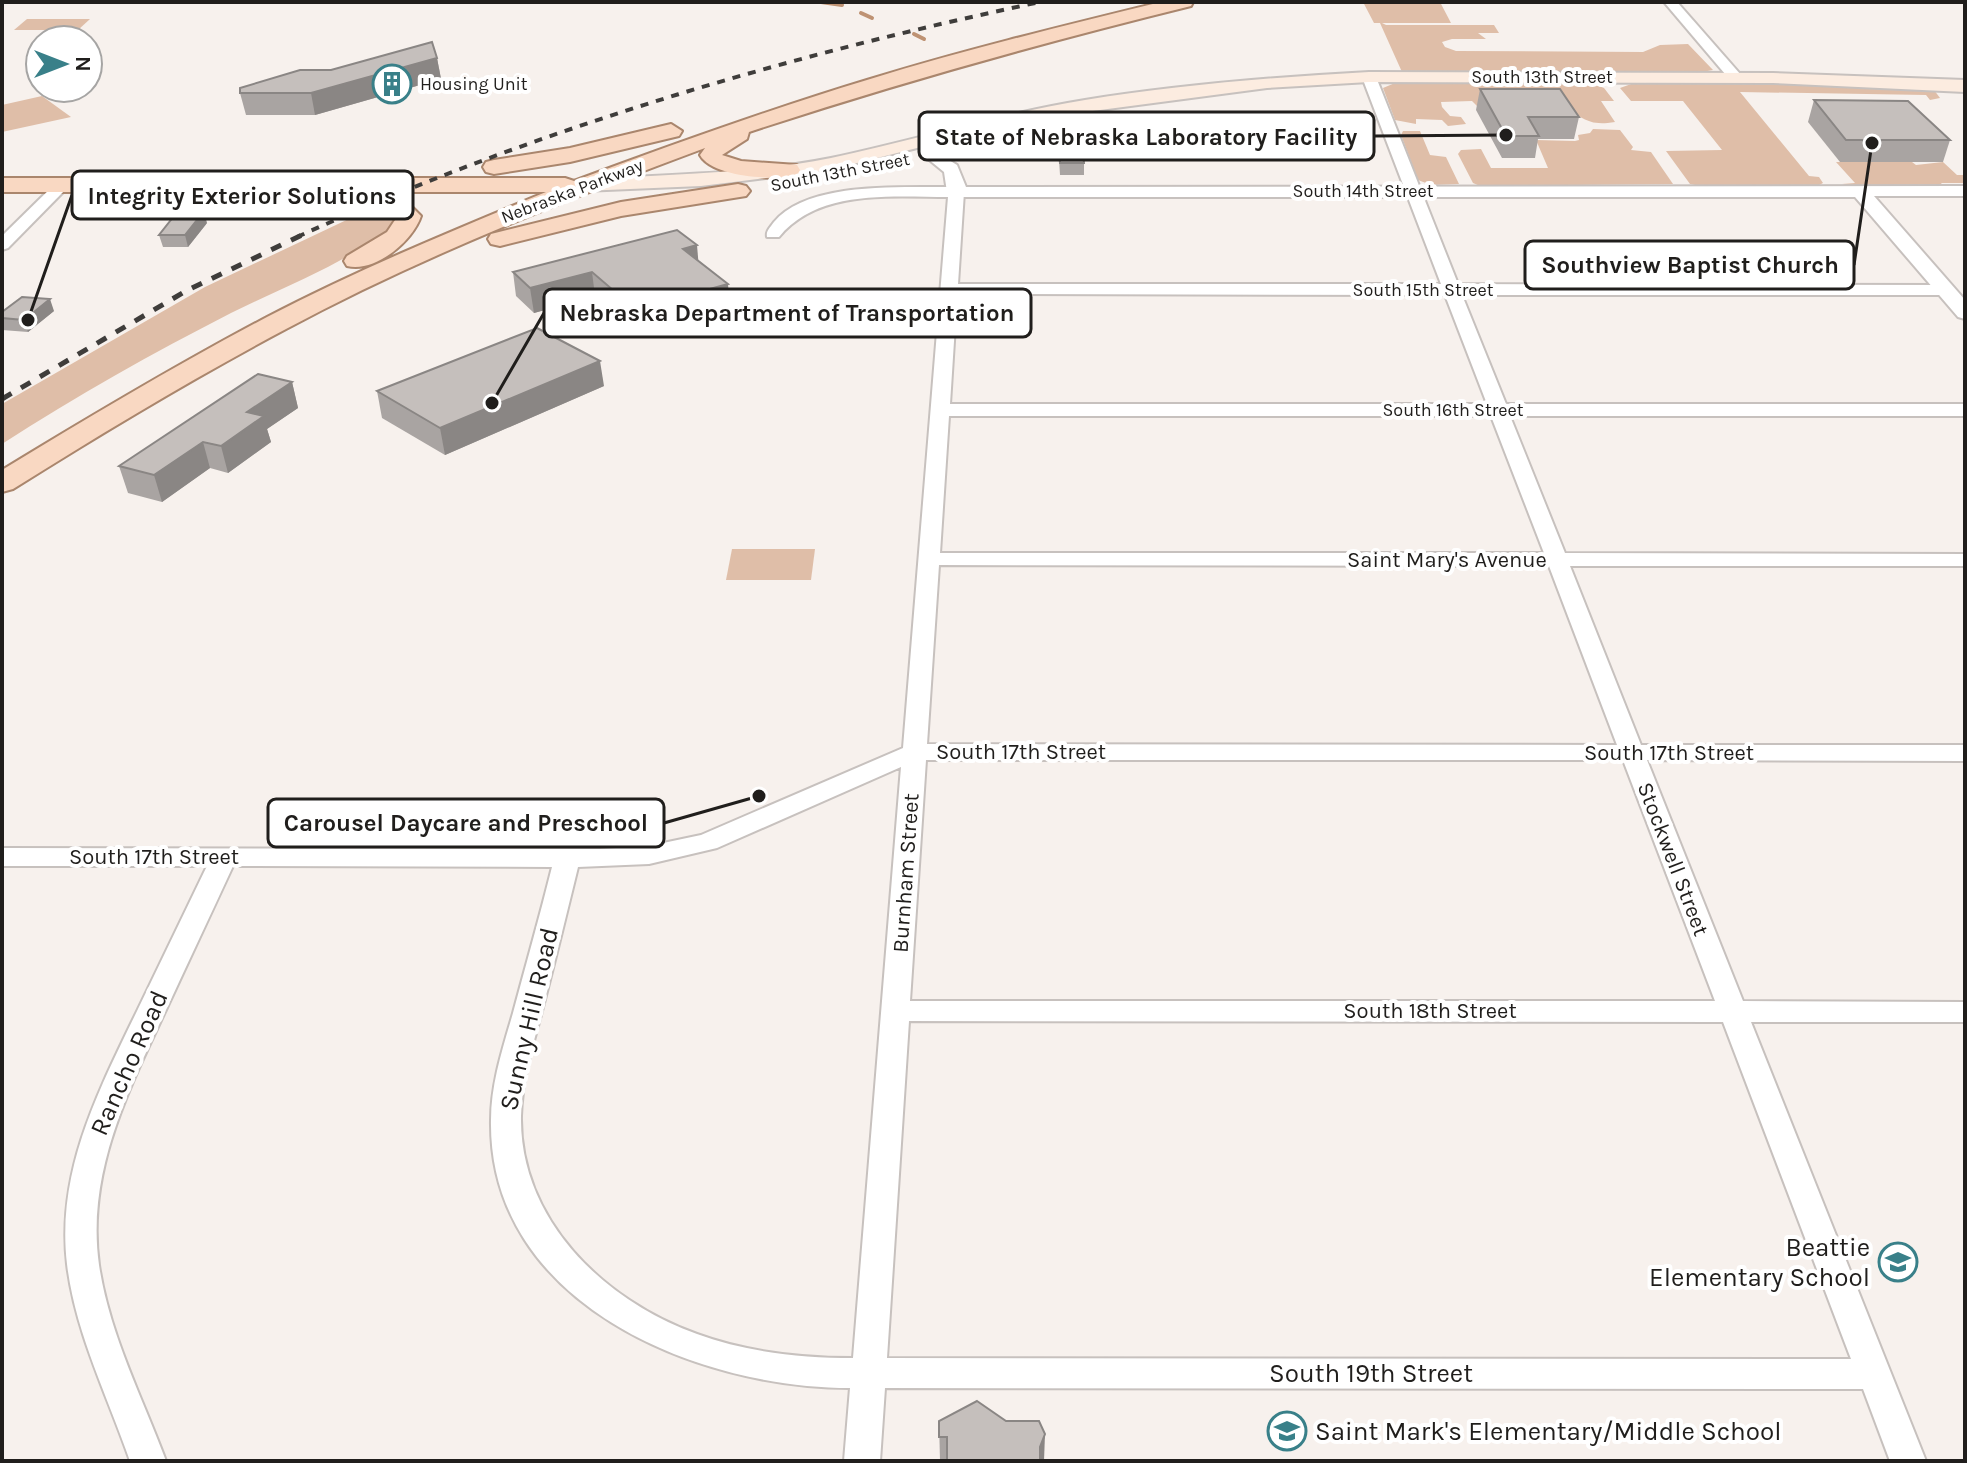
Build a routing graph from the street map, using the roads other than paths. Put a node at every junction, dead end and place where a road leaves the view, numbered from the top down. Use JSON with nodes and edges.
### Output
{"nodes":[{"id":1,"x":1670,"y":2,"type":"edge"},
{"id":2,"x":1160,"y":3,"type":"edge"},
{"id":3,"x":1369,"y":77,"type":"junction"},
{"id":4,"x":1736,"y":78,"type":"junction"},
{"id":5,"x":1965,"y":86,"type":"edge"},
{"id":6,"x":803,"y":93,"type":"junction"},
{"id":7,"x":1121,"y":102,"type":"junction"},
{"id":8,"x":759,"y":123,"type":"junction"},
{"id":9,"x":931,"y":154,"type":"junction"},
{"id":10,"x":789,"y":170,"type":"junction"},
{"id":11,"x":2,"y":185,"type":"edge"},
{"id":12,"x":265,"y":185,"type":"junction"},
{"id":13,"x":583,"y":185,"type":"junction"},
{"id":14,"x":56,"y":191,"type":"junction"},
{"id":15,"x":549,"y":191,"type":"junction"},
{"id":16,"x":738,"y":191,"type":"junction"},
{"id":17,"x":1412,"y":191,"type":"junction"},
{"id":18,"x":1860,"y":191,"type":"junction"},
{"id":19,"x":1965,"y":191,"type":"edge"},
{"id":20,"x":956,"y":192,"type":"junction"},
{"id":21,"x":348,"y":197,"type":"junction"},
{"id":22,"x":515,"y":197,"type":"junction"},
{"id":23,"x":2,"y":198,"type":"edge"},
{"id":24,"x":773,"y":234,"type":"dead end"},
{"id":25,"x":2,"y":245,"type":"edge"},
{"id":26,"x":325,"y":277,"type":"junction"},
{"id":27,"x":950,"y":289,"type":"junction"},
{"id":28,"x":1450,"y":290,"type":"junction"},
{"id":29,"x":1945,"y":290,"type":"junction"},
{"id":30,"x":1965,"y":313,"type":"edge"},
{"id":31,"x":264,"y":330,"type":"junction"},
{"id":32,"x":941,"y":410,"type":"junction"},
{"id":33,"x":1497,"y":410,"type":"junction"},
{"id":34,"x":1965,"y":410,"type":"edge"},
{"id":35,"x":2,"y":455,"type":"edge"},
{"id":36,"x":2,"y":483,"type":"edge"},
{"id":37,"x":929,"y":559,"type":"junction"},
{"id":38,"x":1556,"y":560,"type":"junction"},
{"id":39,"x":1965,"y":560,"type":"edge"},
{"id":40,"x":915,"y":752,"type":"junction"},
{"id":41,"x":1632,"y":753,"type":"junction"},
{"id":42,"x":1965,"y":753,"type":"edge"},
{"id":43,"x":2,"y":857,"type":"edge"},
{"id":44,"x":224,"y":857,"type":"junction"},
{"id":45,"x":567,"y":858,"type":"junction"},
{"id":46,"x":895,"y":1011,"type":"junction"},
{"id":47,"x":1733,"y":1012,"type":"junction"},
{"id":48,"x":1965,"y":1012,"type":"edge"},
{"id":49,"x":869,"y":1372,"type":"junction"},
{"id":50,"x":1874,"y":1374,"type":"junction"},
{"id":51,"x":148,"y":1461,"type":"edge"},
{"id":52,"x":862,"y":1461,"type":"edge"},
{"id":53,"x":1908,"y":1461,"type":"edge"}],
"edges":[{"from":1,"to":4,"type":"street"},
{"from":2,"to":6,"type":"main road","name":"Nebraska Parkway"},
{"from":2,"to":8,"type":"main road","name":"Nebraska Parkway"},
{"from":3,"to":4,"type":"main road","name":"South 13th Street"},
{"from":3,"to":7,"type":"main road","name":"South 13th Street"},
{"from":3,"to":17,"type":"street","name":"Stockwell Street"},
{"from":4,"to":5,"type":"main road","name":"South 13th Street"},
{"from":6,"to":12,"type":"main road"},
{"from":6,"to":15,"type":"main road","name":"Nebraska Parkway"},
{"from":7,"to":9,"type":"main road","name":"South 13th Street"},
{"from":7,"to":10,"type":"main road","name":"South 13th Street"},
{"from":8,"to":10,"type":"main road"},
{"from":8,"to":13,"type":"main road","name":"Nebraska Parkway"},
{"from":9,"to":16,"type":"main road","name":"South 13th Street"},
{"from":9,"to":20,"type":"street","name":"Burnham Street"},
{"from":10,"to":13,"type":"main road","name":"South 13th Street"},
{"from":11,"to":14,"type":"main road"},
{"from":12,"to":14,"type":"main road"},
{"from":12,"to":15,"type":"main road"},
{"from":13,"to":15,"type":"main road"},
{"from":14,"to":21,"type":"main road"},
{"from":14,"to":23,"type":"main road"},
{"from":14,"to":25,"type":"street"},
{"from":15,"to":16,"type":"main road","name":"South 13th Street"},
{"from":15,"to":22,"type":"main road"},
{"from":15,"to":31,"type":"main road","name":"Nebraska Parkway"},
{"from":16,"to":31,"type":"main road"},
{"from":17,"to":18,"type":"street","name":"South 14th Street"},
{"from":17,"to":20,"type":"street","name":"South 14th Street"},
{"from":17,"to":28,"type":"street","name":"Stockwell Street"},
{"from":18,"to":19,"type":"street","name":"South 14th Street"},
{"from":18,"to":29,"type":"street"},
{"from":20,"to":24,"type":"street","name":"South 14th Street"},
{"from":20,"to":27,"type":"street","name":"Burnham Street"},
{"from":21,"to":22,"type":"main road"},
{"from":21,"to":26,"type":"main road"},
{"from":22,"to":26,"type":"main road","name":"Nebraska Parkway"},
{"from":26,"to":35,"type":"main road","name":"Nebraska Parkway"},
{"from":27,"to":28,"type":"street","name":"South 15th Street"},
{"from":27,"to":32,"type":"street","name":"Burnham Street"},
{"from":28,"to":29,"type":"street","name":"South 15th Street"},
{"from":28,"to":33,"type":"street","name":"Stockwell Street"},
{"from":29,"to":30,"type":"street"},
{"from":31,"to":36,"type":"main road","name":"Nebraska Parkway"},
{"from":32,"to":33,"type":"street","name":"South 16th Street"},
{"from":32,"to":37,"type":"street","name":"Burnham Street"},
{"from":33,"to":34,"type":"street","name":"South 16th Street"},
{"from":33,"to":38,"type":"street","name":"Stockwell Street"},
{"from":37,"to":38,"type":"street","name":"Saint Mary's Avenue"},
{"from":37,"to":40,"type":"street","name":"Burnham Street"},
{"from":38,"to":39,"type":"street","name":"Saint Mary's Avenue"},
{"from":38,"to":41,"type":"street","name":"Stockwell Street"},
{"from":40,"to":41,"type":"street","name":"South 17th Street"},
{"from":40,"to":45,"type":"street","name":"South 17th Street"},
{"from":40,"to":46,"type":"street","name":"Burnham Street"},
{"from":41,"to":42,"type":"street","name":"South 17th Street"},
{"from":41,"to":47,"type":"street","name":"Stockwell Street"},
{"from":43,"to":44,"type":"street","name":"South 17th Street"},
{"from":44,"to":45,"type":"street","name":"South 17th Street"},
{"from":44,"to":51,"type":"street","name":"Rancho Road"},
{"from":45,"to":49,"type":"street","name":"Sunny Hill Road"},
{"from":46,"to":47,"type":"street","name":"South 18th Street"},
{"from":46,"to":49,"type":"street","name":"Burnham Street"},
{"from":47,"to":48,"type":"street","name":"South 18th Street"},
{"from":47,"to":50,"type":"street","name":"Stockwell Street"},
{"from":49,"to":50,"type":"street","name":"South 19th Street"},
{"from":49,"to":52,"type":"street","name":"Burnham Street"},
{"from":50,"to":53,"type":"street","name":"Stockwell Street"}]}
